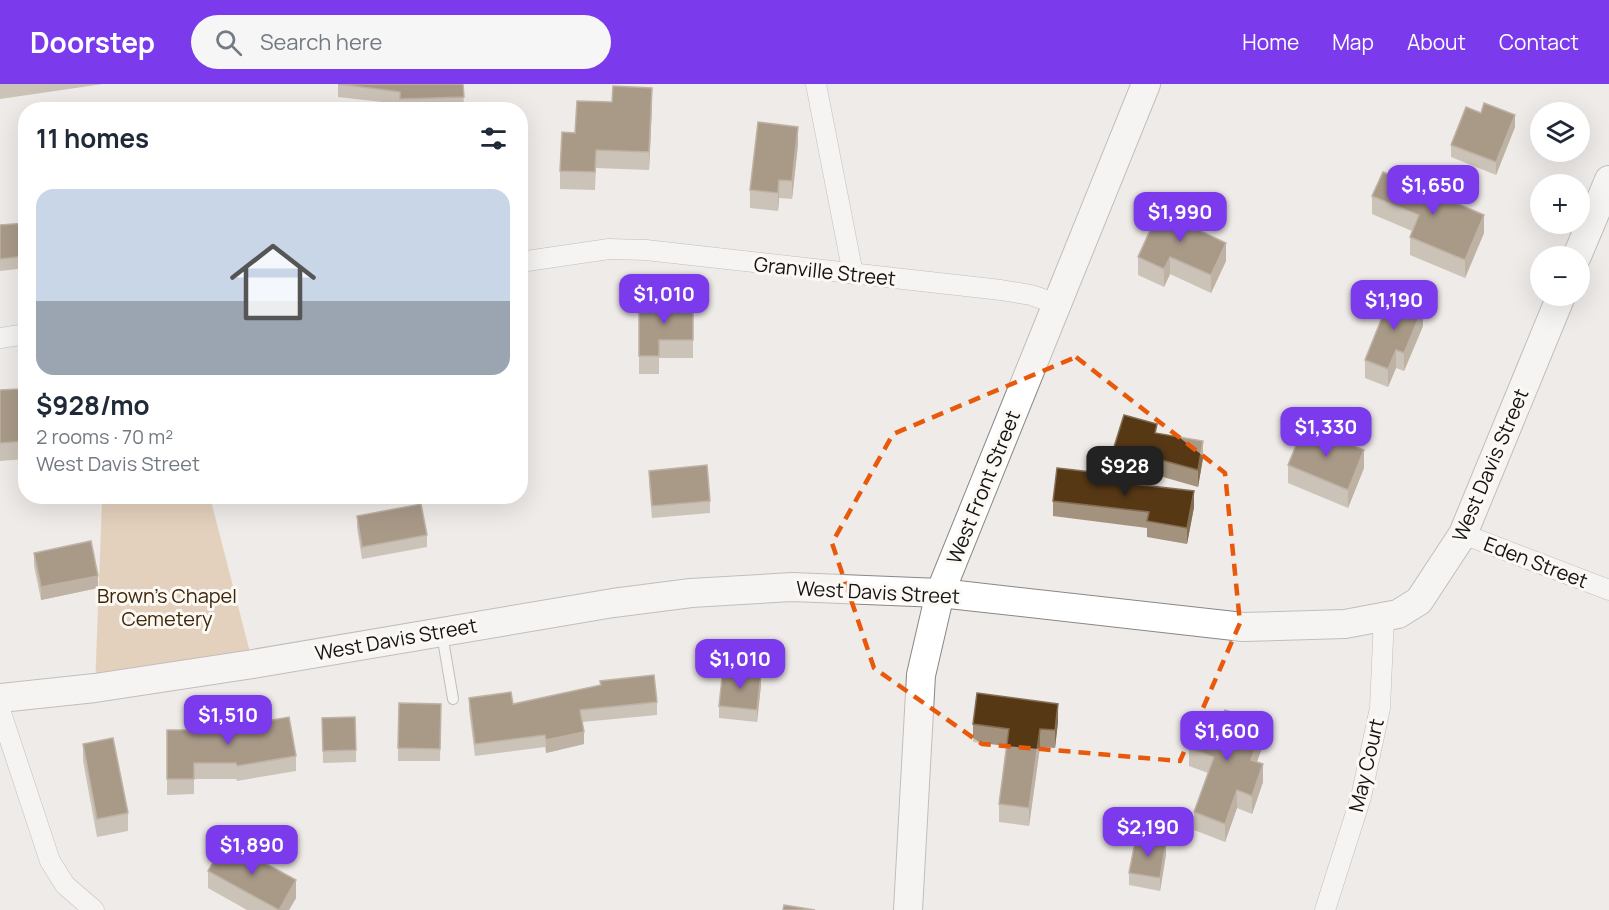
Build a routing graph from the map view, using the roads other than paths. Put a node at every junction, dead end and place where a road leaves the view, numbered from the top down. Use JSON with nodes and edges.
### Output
{"nodes":[{"id":1,"x":816,"y":84,"type":"edge"},
{"id":2,"x":1146,"y":84,"type":"edge"},
{"id":3,"x":1609,"y":180,"type":"edge"},
{"id":4,"x":1582,"y":246,"type":"edge"},
{"id":5,"x":528,"y":261,"type":"edge"},
{"id":6,"x":853,"y":274,"type":"junction"},
{"id":7,"x":1057,"y":304,"type":"junction"},
{"id":8,"x":1558,"y":306,"type":"edge"},
{"id":9,"x":18,"y":335,"type":"edge"},
{"id":10,"x":0,"y":338,"type":"edge"},
{"id":11,"x":1463,"y":534,"type":"junction"},
{"id":12,"x":1609,"y":590,"type":"edge"},
{"id":13,"x":940,"y":593,"type":"junction"},
{"id":14,"x":1384,"y":616,"type":"junction"},
{"id":15,"x":442,"y":631,"type":"junction"},
{"id":16,"x":0,"y":698,"type":"edge"},
{"id":17,"x":453,"y":699,"type":"dead end"},
{"id":18,"x":0,"y":710,"type":"edge"},
{"id":19,"x":94,"y":910,"type":"edge"},
{"id":20,"x":908,"y":910,"type":"edge"},
{"id":21,"x":1325,"y":910,"type":"edge"}],
"edges":[{"from":1,"to":6,"type":"street"},
{"from":2,"to":7,"type":"street","name":"West Front Street"},
{"from":3,"to":4,"type":"street"},
{"from":5,"to":6,"type":"street","name":"Granville Street"},
{"from":6,"to":7,"type":"street","name":"Granville Street"},
{"from":7,"to":13,"type":"street","name":"West Front Street"},
{"from":8,"to":11,"type":"street","name":"West Davis Street"},
{"from":9,"to":10,"type":"street"},
{"from":11,"to":12,"type":"street","name":"Eden Street"},
{"from":11,"to":14,"type":"street","name":"West Davis Street"},
{"from":13,"to":14,"type":"street","name":"West Davis Street"},
{"from":13,"to":15,"type":"street","name":"West Davis Street"},
{"from":13,"to":20,"type":"street","name":"West Front Street"},
{"from":14,"to":21,"type":"street","name":"May Court"},
{"from":15,"to":16,"type":"street","name":"West Davis Street"},
{"from":15,"to":17,"type":"lane"},
{"from":18,"to":19,"type":"street"}]}
